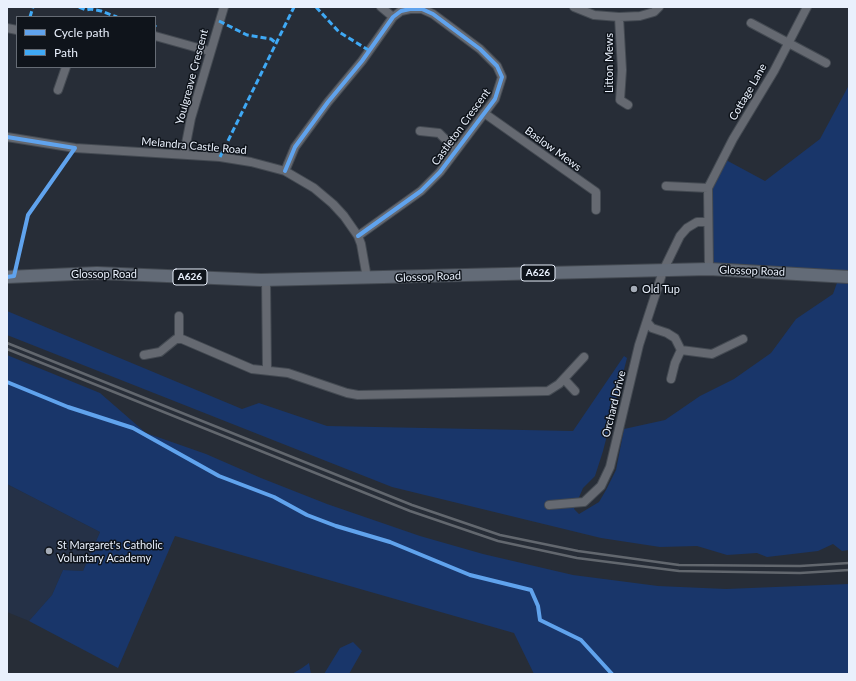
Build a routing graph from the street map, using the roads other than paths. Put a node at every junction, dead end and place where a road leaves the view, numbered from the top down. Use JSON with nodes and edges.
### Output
{"nodes":[{"id":1,"x":224,"y":7,"type":"edge"},
{"id":2,"x":381,"y":7,"type":"edge"},
{"id":3,"x":574,"y":7,"type":"edge"},
{"id":4,"x":659,"y":7,"type":"edge"},
{"id":5,"x":807,"y":7,"type":"edge"},
{"id":6,"x":393,"y":17,"type":"junction"},
{"id":7,"x":619,"y":17,"type":"junction"},
{"id":8,"x":751,"y":23,"type":"dead end"},
{"id":9,"x":156,"y":36,"type":"edge"},
{"id":10,"x":788,"y":43,"type":"junction"},
{"id":11,"x":209,"y":51,"type":"junction"},
{"id":12,"x":826,"y":63,"type":"dead end"},
{"id":13,"x":66,"y":68,"type":"edge"},
{"id":14,"x":58,"y":90,"type":"dead end"},
{"id":15,"x":628,"y":105,"type":"dead end"},
{"id":16,"x":484,"y":113,"type":"junction"},
{"id":17,"x":420,"y":131,"type":"dead end"},
{"id":18,"x":7,"y":137,"type":"edge"},
{"id":19,"x":456,"y":150,"type":"junction"},
{"id":20,"x":184,"y":154,"type":"junction"},
{"id":21,"x":285,"y":171,"type":"junction"},
{"id":22,"x":666,"y":186,"type":"dead end"},
{"id":23,"x":708,"y":188,"type":"junction"},
{"id":24,"x":596,"y":210,"type":"dead end"},
{"id":25,"x":708,"y":222,"type":"junction"},
{"id":26,"x":358,"y":236,"type":"junction"},
{"id":27,"x":709,"y":269,"type":"junction"},
{"id":28,"x":663,"y":271,"type":"junction"},
{"id":29,"x":849,"y":276,"type":"edge"},
{"id":30,"x":7,"y":277,"type":"edge"},
{"id":31,"x":366,"y":278,"type":"junction"},
{"id":32,"x":266,"y":280,"type":"junction"},
{"id":33,"x":179,"y":316,"type":"dead end"},
{"id":34,"x":647,"y":322,"type":"junction"},
{"id":35,"x":179,"y":338,"type":"junction"},
{"id":36,"x":743,"y":339,"type":"dead end"},
{"id":37,"x":681,"y":350,"type":"junction"},
{"id":38,"x":144,"y":355,"type":"dead end"},
{"id":39,"x":584,"y":357,"type":"dead end"},
{"id":40,"x":267,"y":370,"type":"junction"},
{"id":41,"x":564,"y":379,"type":"junction"},
{"id":42,"x":671,"y":379,"type":"dead end"},
{"id":43,"x":575,"y":391,"type":"dead end"},
{"id":44,"x":549,"y":504,"type":"dead end"}],
"edges":[{"from":1,"to":11,"type":"street","name":"Youlgreave Crescent"},
{"from":2,"to":6,"type":"street"},
{"from":3,"to":7,"type":"street"},
{"from":4,"to":7,"type":"street"},
{"from":5,"to":10,"type":"street","name":"Cottage Lane"},
{"from":6,"to":16,"type":"street","name":"Castleton Crescent"},
{"from":6,"to":21,"type":"street"},
{"from":7,"to":15,"type":"street","name":"Litton Mews"},
{"from":8,"to":10,"type":"street"},
{"from":9,"to":11,"type":"street"},
{"from":10,"to":12,"type":"street"},
{"from":10,"to":23,"type":"street","name":"Cottage Lane"},
{"from":11,"to":20,"type":"street","name":"Youlgreave Crescent"},
{"from":13,"to":14,"type":"street"},
{"from":16,"to":19,"type":"street","name":"Castleton Crescent"},
{"from":16,"to":24,"type":"street","name":"Baslow Mews"},
{"from":17,"to":19,"type":"street"},
{"from":18,"to":20,"type":"street","name":"Melandra Castle Road"},
{"from":19,"to":26,"type":"street","name":"Castleton Crescent"},
{"from":20,"to":21,"type":"street","name":"Melandra Castle Road"},
{"from":21,"to":26,"type":"street","name":"Melandra Castle Road"},
{"from":22,"to":23,"type":"street"},
{"from":23,"to":25,"type":"street","name":"Cottage Lane"},
{"from":25,"to":27,"type":"street","name":"Cottage Lane"},
{"from":25,"to":28,"type":"street"},
{"from":26,"to":31,"type":"street","name":"Melandra Castle Road"},
{"from":27,"to":28,"type":"main road","name":"Glossop Road","number":"A626"},
{"from":27,"to":29,"type":"main road","name":"Glossop Road","number":"A626"},
{"from":28,"to":31,"type":"main road","name":"Glossop Road","number":"A626"},
{"from":28,"to":34,"type":"street","name":"Orchard Drive"},
{"from":30,"to":32,"type":"main road","name":"Glossop Road","number":"A626"},
{"from":31,"to":32,"type":"main road","name":"Glossop Road","number":"A626"},
{"from":32,"to":40,"type":"street"},
{"from":33,"to":35,"type":"street"},
{"from":34,"to":37,"type":"street"},
{"from":34,"to":44,"type":"street","name":"Orchard Drive"},
{"from":35,"to":38,"type":"street"},
{"from":35,"to":40,"type":"street"},
{"from":36,"to":37,"type":"street"},
{"from":37,"to":42,"type":"street"},
{"from":39,"to":41,"type":"street"},
{"from":40,"to":41,"type":"street"},
{"from":41,"to":43,"type":"street"}]}
